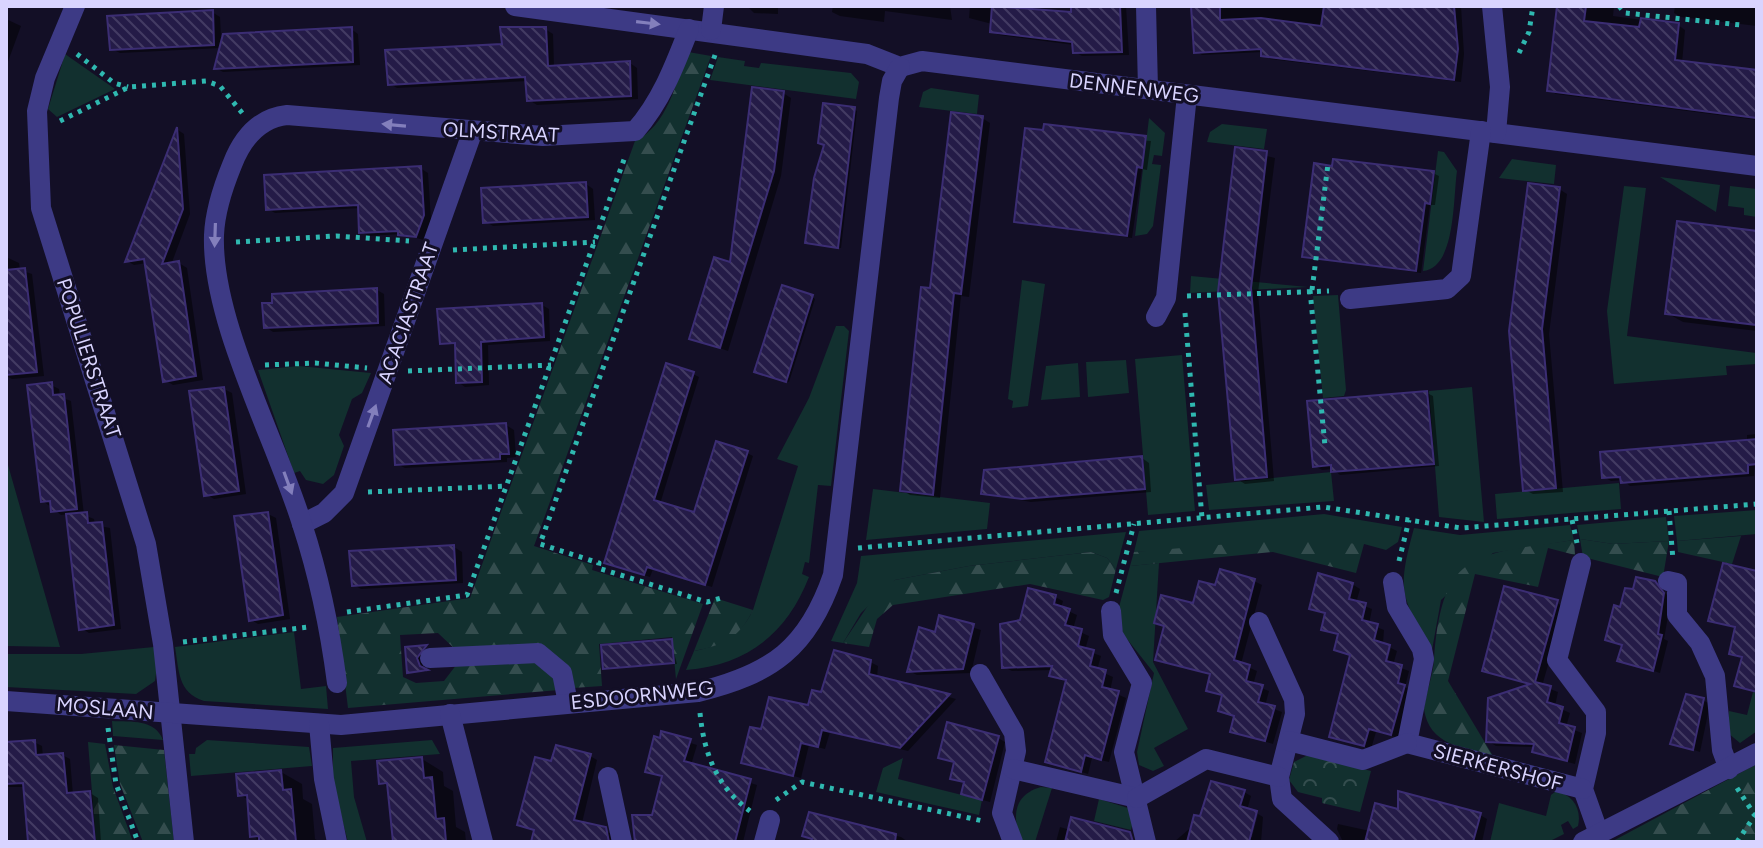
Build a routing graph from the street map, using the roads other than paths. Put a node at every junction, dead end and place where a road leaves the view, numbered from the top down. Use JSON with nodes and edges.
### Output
{"nodes":[{"id":1,"x":75,"y":6,"type":"edge"},
{"id":2,"x":515,"y":6,"type":"edge"},
{"id":3,"x":714,"y":6,"type":"edge"},
{"id":4,"x":1146,"y":6,"type":"edge"},
{"id":5,"x":1492,"y":6,"type":"edge"},
{"id":6,"x":689,"y":29,"type":"junction"},
{"id":7,"x":715,"y":32,"type":"junction"},
{"id":8,"x":900,"y":67,"type":"junction"},
{"id":9,"x":1148,"y":89,"type":"junction"},
{"id":10,"x":1187,"y":95,"type":"junction"},
{"id":11,"x":1488,"y":132,"type":"junction"},
{"id":12,"x":472,"y":133,"type":"junction"},
{"id":13,"x":1757,"y":166,"type":"edge"},
{"id":14,"x":1350,"y":299,"type":"dead end"},
{"id":15,"x":1156,"y":317,"type":"dead end"},
{"id":16,"x":302,"y":524,"type":"junction"},
{"id":17,"x":1581,"y":563,"type":"dead end"},
{"id":18,"x":1668,"y":581,"type":"road end"},
{"id":19,"x":1393,"y":582,"type":"road end"},
{"id":20,"x":1111,"y":611,"type":"road end"},
{"id":21,"x":1259,"y":622,"type":"dead end"},
{"id":22,"x":430,"y":658,"type":"dead end"},
{"id":23,"x":980,"y":674,"type":"dead end"},
{"id":24,"x":337,"y":683,"type":"dead end"},
{"id":25,"x":6,"y":701,"type":"edge"},
{"id":26,"x":568,"y":703,"type":"junction"},
{"id":27,"x":172,"y":714,"type":"junction"},
{"id":28,"x":450,"y":714,"type":"junction"},
{"id":29,"x":319,"y":724,"type":"junction"},
{"id":30,"x":1289,"y":741,"type":"junction"},
{"id":31,"x":1407,"y":743,"type":"junction"},
{"id":32,"x":1757,"y":753,"type":"edge"},
{"id":33,"x":1013,"y":769,"type":"junction"},
{"id":34,"x":1729,"y":769,"type":"junction"},
{"id":35,"x":608,"y":777,"type":"dead end"},
{"id":36,"x":1279,"y":777,"type":"junction"},
{"id":37,"x":1583,"y":789,"type":"junction"},
{"id":38,"x":1137,"y":798,"type":"junction"},
{"id":39,"x":770,"y":820,"type":"road end"},
{"id":40,"x":1591,"y":838,"type":"edge"},
{"id":41,"x":184,"y":842,"type":"edge"},
{"id":42,"x":337,"y":842,"type":"edge"},
{"id":43,"x":483,"y":842,"type":"edge"},
{"id":44,"x":622,"y":842,"type":"edge"},
{"id":45,"x":764,"y":842,"type":"edge"},
{"id":46,"x":1013,"y":842,"type":"edge"},
{"id":47,"x":1146,"y":842,"type":"edge"},
{"id":48,"x":1329,"y":842,"type":"edge"}],
"edges":[{"from":1,"to":27,"type":"street","name":"POPULIERSTRAAT"},
{"from":2,"to":6,"type":"street","name":"DENNENWEG","one_way":true},
{"from":3,"to":7,"type":"street"},
{"from":4,"to":9,"type":"street"},
{"from":5,"to":11,"type":"street"},
{"from":6,"to":7,"type":"street","name":"DENNENWEG"},
{"from":6,"to":12,"type":"street","name":"OLMSTRAAT"},
{"from":7,"to":8,"type":"street","name":"DENNENWEG"},
{"from":8,"to":9,"type":"street","name":"DENNENWEG"},
{"from":8,"to":26,"type":"street","name":"ESDOORNWEG"},
{"from":9,"to":10,"type":"street","name":"DENNENWEG"},
{"from":10,"to":11,"type":"street","name":"DENNENWEG"},
{"from":10,"to":15,"type":"street"},
{"from":11,"to":13,"type":"street","name":"DENNENWEG"},
{"from":11,"to":14,"type":"street"},
{"from":16,"to":12,"type":"street","name":"ACACIASTRAAT","one_way":true},
{"from":12,"to":16,"type":"street","name":"OLMSTRAAT","one_way":true},
{"from":16,"to":24,"type":"street"},
{"from":17,"to":37,"type":"street","name":"SIERKERSHOF"},
{"from":18,"to":34,"type":"street"},
{"from":19,"to":31,"type":"street","name":"SIERKERSHOF"},
{"from":20,"to":38,"type":"street"},
{"from":21,"to":30,"type":"street"},
{"from":22,"to":26,"type":"street"},
{"from":23,"to":33,"type":"street"},
{"from":25,"to":27,"type":"street","name":"MOSLAAN"},
{"from":26,"to":28,"type":"street","name":"ESDOORNWEG"},
{"from":27,"to":29,"type":"street","name":"ESDOORNWEG"},
{"from":27,"to":41,"type":"street","name":"MOSLAAN"},
{"from":28,"to":29,"type":"street","name":"ESDOORNWEG"},
{"from":28,"to":43,"type":"street"},
{"from":29,"to":42,"type":"street"},
{"from":30,"to":31,"type":"street"},
{"from":30,"to":36,"type":"street"},
{"from":31,"to":37,"type":"street","name":"SIERKERSHOF"},
{"from":32,"to":34,"type":"street"},
{"from":33,"to":38,"type":"street"},
{"from":33,"to":46,"type":"street"},
{"from":34,"to":40,"type":"street"},
{"from":35,"to":44,"type":"street"},
{"from":36,"to":38,"type":"street"},
{"from":36,"to":48,"type":"street"},
{"from":37,"to":40,"type":"street","name":"SIERKERSHOF"},
{"from":38,"to":47,"type":"street"},
{"from":39,"to":45,"type":"street"}]}
